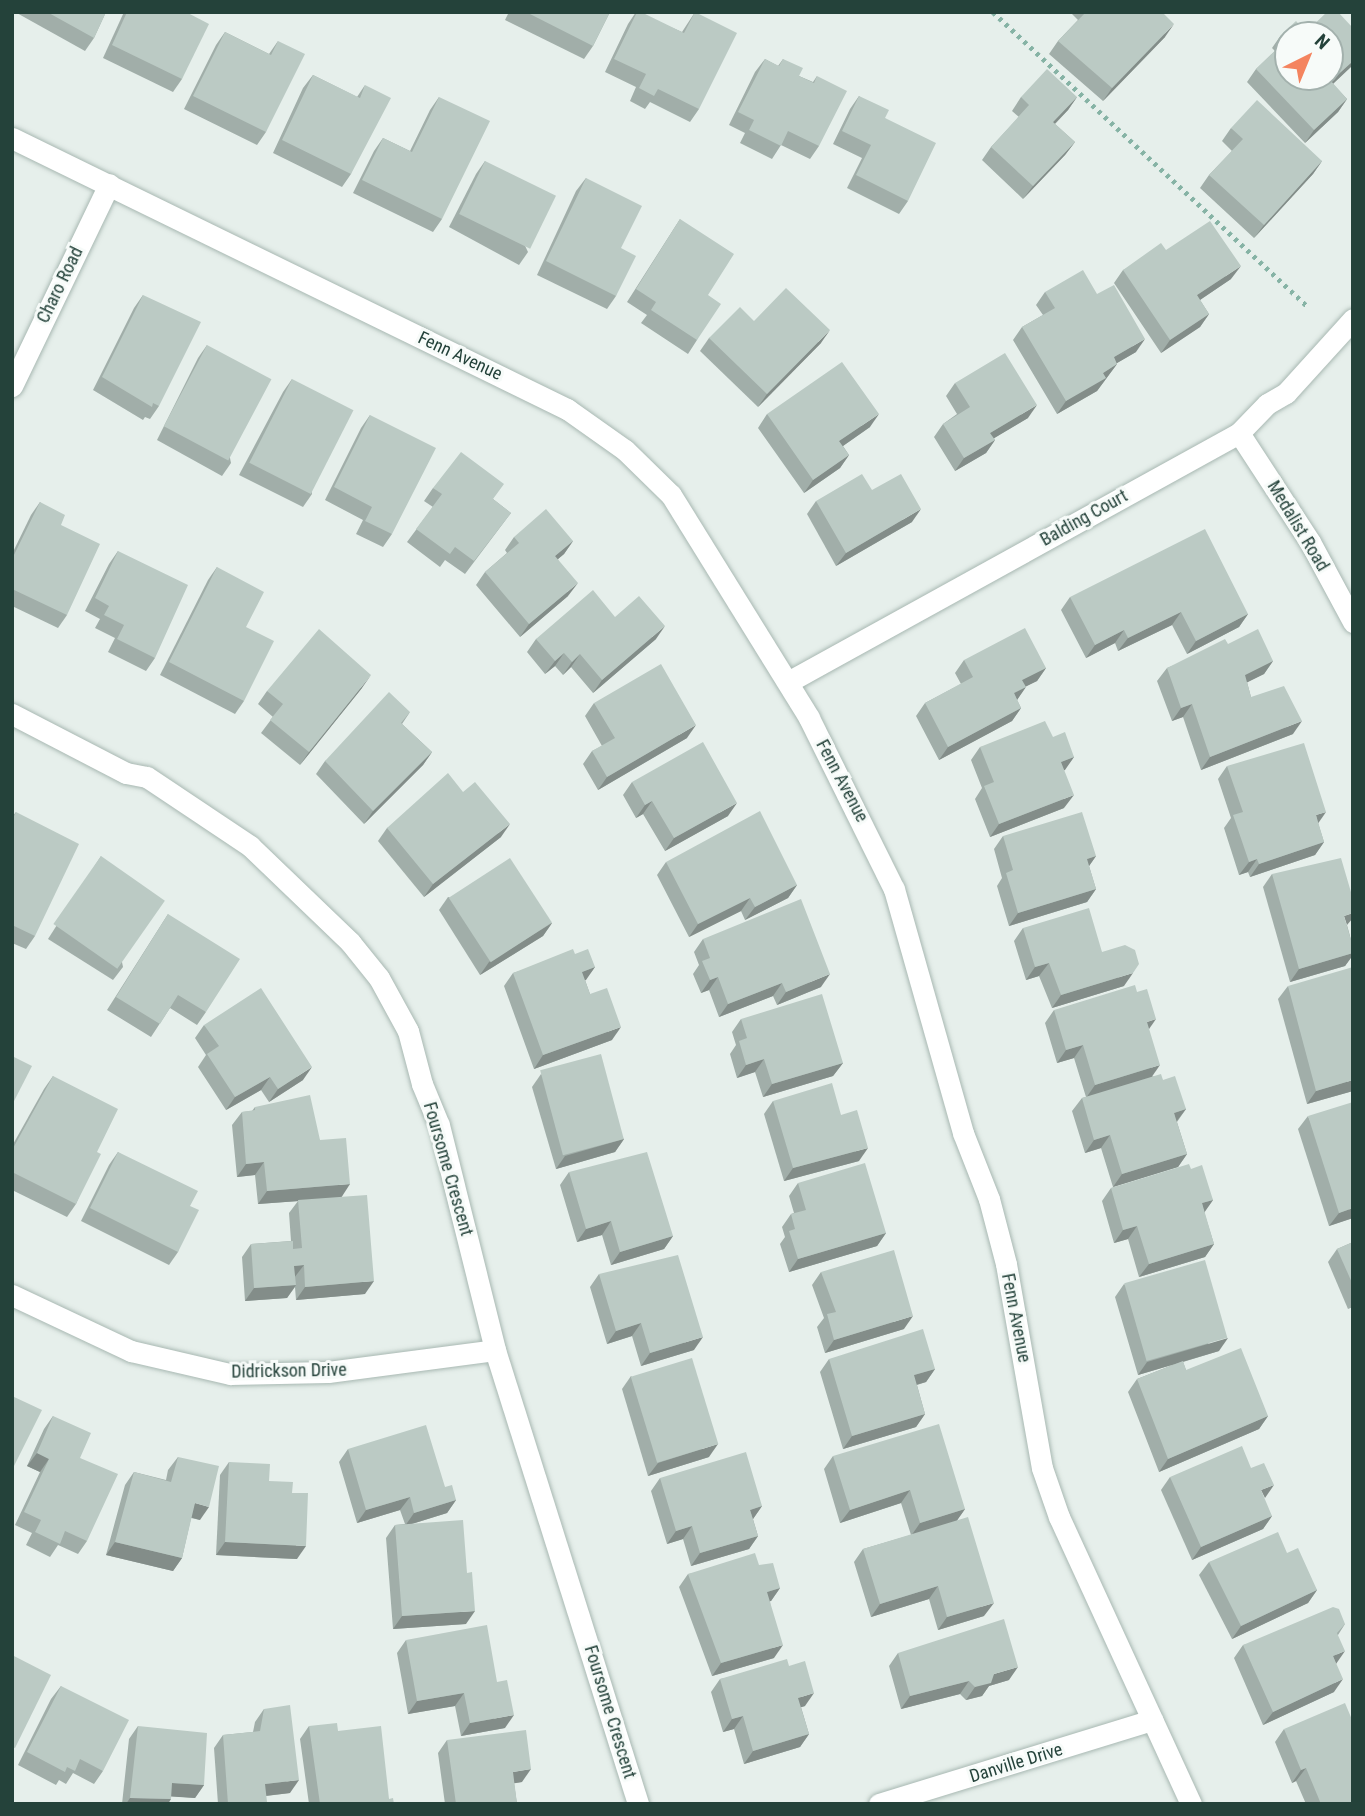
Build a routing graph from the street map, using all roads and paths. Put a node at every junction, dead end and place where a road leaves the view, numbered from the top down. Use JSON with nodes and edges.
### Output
{"nodes":[{"id":1,"x":993,"y":12,"type":"edge"},
{"id":2,"x":12,"y":138,"type":"edge"},
{"id":3,"x":109,"y":184,"type":"junction"},
{"id":4,"x":1307,"y":306,"type":"dead end"},
{"id":5,"x":1353,"y":319,"type":"edge"},
{"id":6,"x":12,"y":386,"type":"edge"},
{"id":7,"x":1239,"y":433,"type":"junction"},
{"id":8,"x":1353,"y":622,"type":"edge"},
{"id":9,"x":788,"y":682,"type":"junction"},
{"id":10,"x":12,"y":714,"type":"edge"},
{"id":11,"x":12,"y":1295,"type":"edge"},
{"id":12,"x":495,"y":1350,"type":"junction"},
{"id":13,"x":1152,"y":1720,"type":"junction"},
{"id":14,"x":638,"y":1804,"type":"edge"},
{"id":15,"x":879,"y":1804,"type":"edge"},
{"id":16,"x":1191,"y":1804,"type":"edge"}],
"edges":[{"from":1,"to":4,"type":"path"},
{"from":2,"to":3,"type":"street","name":"Fenn Avenue"},
{"from":3,"to":6,"type":"street","name":"Charo Road"},
{"from":3,"to":9,"type":"street","name":"Fenn Avenue"},
{"from":5,"to":7,"type":"street","name":"Balding Court"},
{"from":7,"to":8,"type":"street","name":"Medalist Road"},
{"from":7,"to":9,"type":"street","name":"Balding Court"},
{"from":9,"to":13,"type":"street","name":"Fenn Avenue"},
{"from":10,"to":12,"type":"street","name":"Foursome Crescent"},
{"from":11,"to":12,"type":"street","name":"Didrickson Drive"},
{"from":12,"to":14,"type":"street","name":"Foursome Crescent"},
{"from":13,"to":15,"type":"street","name":"Danville Drive"},
{"from":13,"to":16,"type":"street","name":"Fenn Avenue"}]}
